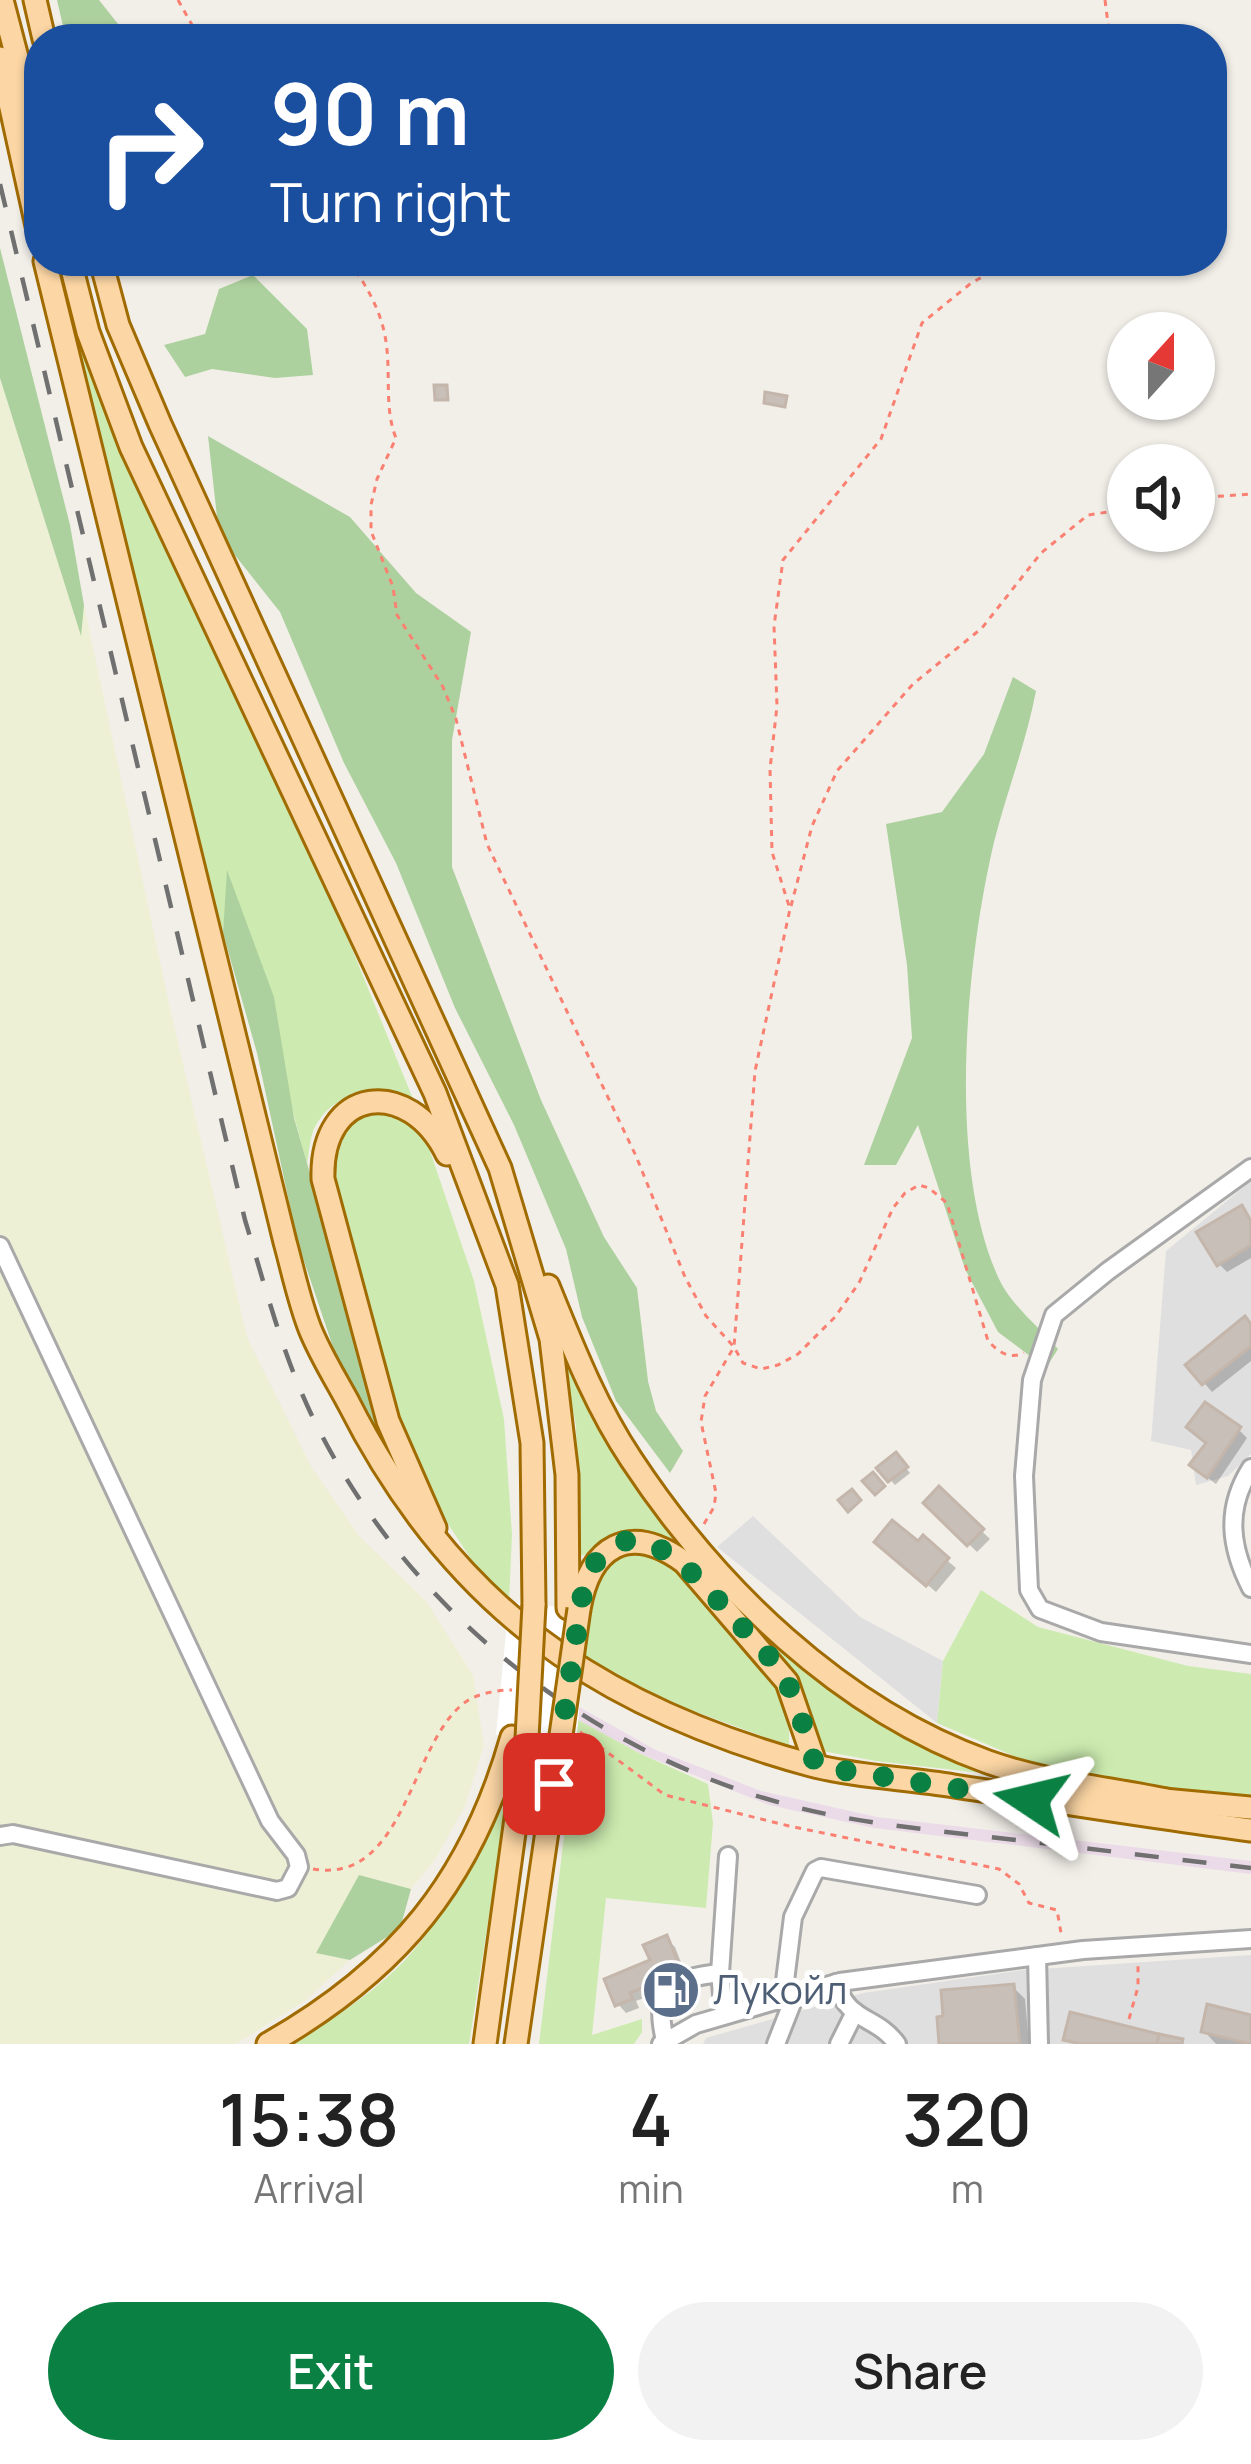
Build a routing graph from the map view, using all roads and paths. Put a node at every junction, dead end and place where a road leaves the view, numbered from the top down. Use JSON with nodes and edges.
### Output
{"nodes":[{"id":1,"x":2,"y":0,"type":"edge"},
{"id":2,"x":0,"y":58,"type":"edge"},
{"id":3,"x":24,"y":84,"type":"edge"},
{"id":4,"x":24,"y":167,"type":"edge"},
{"id":5,"x":49,"y":276,"type":"edge"},
{"id":6,"x":74,"y":276,"type":"edge"},
{"id":7,"x":105,"y":276,"type":"edge"},
{"id":8,"x":359,"y":276,"type":"edge"},
{"id":9,"x":984,"y":276,"type":"edge"},
{"id":10,"x":1251,"y":494,"type":"edge"},
{"id":11,"x":1215,"y":497,"type":"edge"},
{"id":12,"x":1107,"y":512,"type":"edge"},
{"id":13,"x":790,"y":909,"type":"junction"},
{"id":14,"x":500,"y":1168,"type":"junction"},
{"id":15,"x":1251,"y":1168,"type":"edge"},
{"id":16,"x":0,"y":1246,"type":"edge"},
{"id":17,"x":507,"y":1285,"type":"junction"},
{"id":18,"x":734,"y":1347,"type":"junction"},
{"id":19,"x":1031,"y":1349,"type":"dead end"},
{"id":20,"x":1251,"y":1468,"type":"edge"},
{"id":21,"x":690,"y":1538,"type":"junction"},
{"id":22,"x":1251,"y":1588,"type":"edge"},
{"id":23,"x":490,"y":1600,"type":"junction"},
{"id":24,"x":574,"y":1608,"type":"junction"},
{"id":25,"x":1251,"y":1654,"type":"edge"},
{"id":26,"x":520,"y":1689,"type":"dead end"},
{"id":27,"x":565,"y":1733,"type":"junction"},
{"id":28,"x":520,"y":1738,"type":"junction"},
{"id":29,"x":816,"y":1766,"type":"junction"},
{"id":30,"x":955,"y":1786,"type":"junction"},
{"id":31,"x":1166,"y":1800,"type":"junction"},
{"id":32,"x":1251,"y":1808,"type":"edge"},
{"id":33,"x":1251,"y":1830,"type":"edge"},
{"id":34,"x":0,"y":1835,"type":"edge"},
{"id":35,"x":728,"y":1856,"type":"dead end"},
{"id":36,"x":299,"y":1867,"type":"junction"},
{"id":37,"x":977,"y":1894,"type":"dead end"},
{"id":38,"x":1251,"y":1939,"type":"edge"},
{"id":39,"x":1137,"y":1946,"type":"junction"},
{"id":40,"x":1061,"y":1953,"type":"junction"},
{"id":41,"x":1037,"y":1956,"type":"junction"},
{"id":42,"x":720,"y":1973,"type":"junction"},
{"id":43,"x":836,"y":1983,"type":"junction"},
{"id":44,"x":789,"y":1995,"type":"junction"},
{"id":45,"x":855,"y":2012,"type":"junction"},
{"id":46,"x":724,"y":2015,"type":"junction"},
{"id":47,"x":1130,"y":2019,"type":"dead end"},
{"id":48,"x":485,"y":2042,"type":"edge"},
{"id":49,"x":516,"y":2042,"type":"edge"},
{"id":50,"x":663,"y":2042,"type":"edge"},
{"id":51,"x":268,"y":2044,"type":"edge"},
{"id":52,"x":776,"y":2044,"type":"edge"},
{"id":53,"x":839,"y":2044,"type":"edge"},
{"id":54,"x":897,"y":2044,"type":"edge"},
{"id":55,"x":1040,"y":2044,"type":"edge"}],
"edges":[{"from":1,"to":3,"type":"main road"},
{"from":2,"to":4,"type":"main road"},
{"from":5,"to":23,"type":"main road"},
{"from":6,"to":17,"type":"main road"},
{"from":7,"to":14,"type":"main road"},
{"from":8,"to":18,"type":"path"},
{"from":9,"to":13,"type":"path"},
{"from":10,"to":11,"type":"path"},
{"from":12,"to":13,"type":"path"},
{"from":13,"to":18,"type":"path"},
{"from":14,"to":21,"type":"main road"},
{"from":14,"to":24,"type":"main road"},
{"from":15,"to":25,"type":"street"},
{"from":16,"to":36,"type":"street"},
{"from":17,"to":23,"type":"main road"},
{"from":17,"to":28,"type":"main road","bridge":true},
{"from":18,"to":19,"type":"path"},
{"from":18,"to":21,"type":"path"},
{"from":20,"to":22,"type":"street"},
{"from":21,"to":31,"type":"main road"},
{"from":23,"to":29,"type":"main road"},
{"from":24,"to":27,"type":"main road","bridge":true},
{"from":24,"to":29,"type":"main road"},
{"from":26,"to":36,"type":"path"},
{"from":27,"to":40,"type":"path"},
{"from":27,"to":49,"type":"main road"},
{"from":28,"to":48,"type":"main road"},
{"from":28,"to":51,"type":"main road"},
{"from":29,"to":30,"type":"main road"},
{"from":30,"to":31,"type":"main road"},
{"from":30,"to":33,"type":"main road"},
{"from":31,"to":32,"type":"main road"},
{"from":34,"to":36,"type":"street"},
{"from":35,"to":42,"type":"street"},
{"from":37,"to":44,"type":"street"},
{"from":38,"to":39,"type":"street"},
{"from":39,"to":40,"type":"street"},
{"from":39,"to":47,"type":"path"},
{"from":40,"to":41,"type":"street"},
{"from":41,"to":43,"type":"street"},
{"from":41,"to":55,"type":"street"},
{"from":42,"to":46,"type":"street"},
{"from":42,"to":50,"type":"street"},
{"from":43,"to":44,"type":"street"},
{"from":43,"to":45,"type":"street"},
{"from":44,"to":46,"type":"street"},
{"from":44,"to":52,"type":"street"},
{"from":45,"to":53,"type":"street"},
{"from":45,"to":54,"type":"street"},
{"from":46,"to":50,"type":"street"}]}
